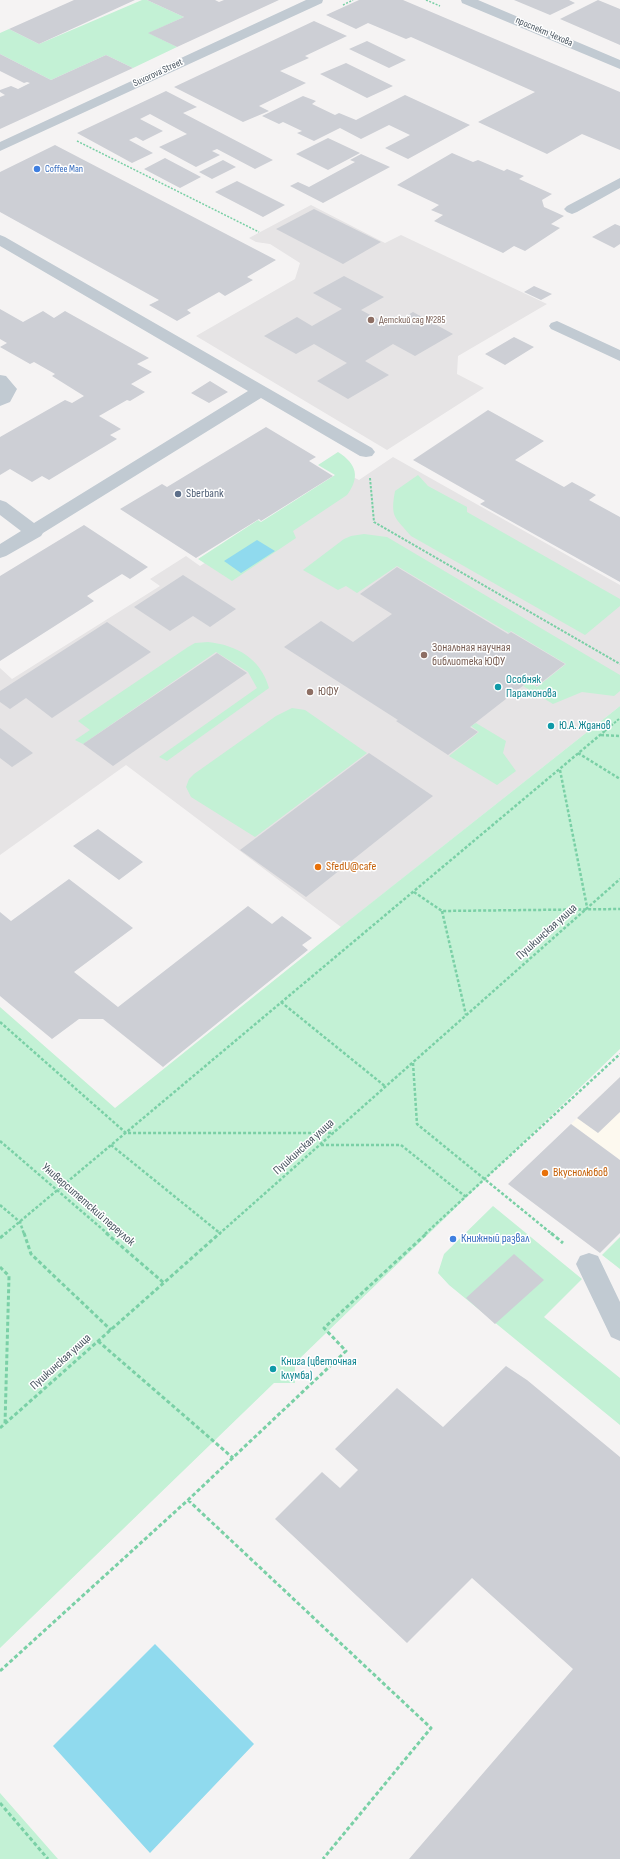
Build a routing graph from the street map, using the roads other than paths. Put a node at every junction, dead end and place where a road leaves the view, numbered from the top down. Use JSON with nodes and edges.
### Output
{"nodes":[{"id":1,"x":317,"y":0,"type":"edge"},
{"id":2,"x":467,"y":0,"type":"edge"},
{"id":3,"x":620,"y":65,"type":"edge"},
{"id":4,"x":0,"y":147,"type":"edge"},
{"id":5,"x":620,"y":182,"type":"edge"},
{"id":6,"x":572,"y":209,"type":"dead end"},
{"id":7,"x":0,"y":240,"type":"edge"},
{"id":8,"x":557,"y":326,"type":"dead end"},
{"id":9,"x":620,"y":356,"type":"edge"},
{"id":10,"x":0,"y":380,"type":"edge"},
{"id":11,"x":260,"y":391,"type":"junction"},
{"id":12,"x":0,"y":401,"type":"edge"},
{"id":13,"x":366,"y":452,"type":"road end"},
{"id":14,"x":0,"y":506,"type":"edge"},
{"id":15,"x":35,"y":532,"type":"junction"},
{"id":16,"x":0,"y":552,"type":"edge"},
{"id":17,"x":589,"y":1264,"type":"road end"},
{"id":18,"x":620,"y":1329,"type":"edge"}],
"edges":[{"from":1,"to":4,"type":"street","name":"Suvorova Street"},
{"from":2,"to":3,"type":"street","name":"проспект Чехова"},
{"from":5,"to":6,"type":"street"},
{"from":7,"to":11,"type":"street"},
{"from":8,"to":9,"type":"street"},
{"from":10,"to":12,"type":"street"},
{"from":11,"to":13,"type":"street"},
{"from":11,"to":15,"type":"street"},
{"from":14,"to":15,"type":"street"},
{"from":15,"to":16,"type":"street"},
{"from":17,"to":18,"type":"street"}]}
